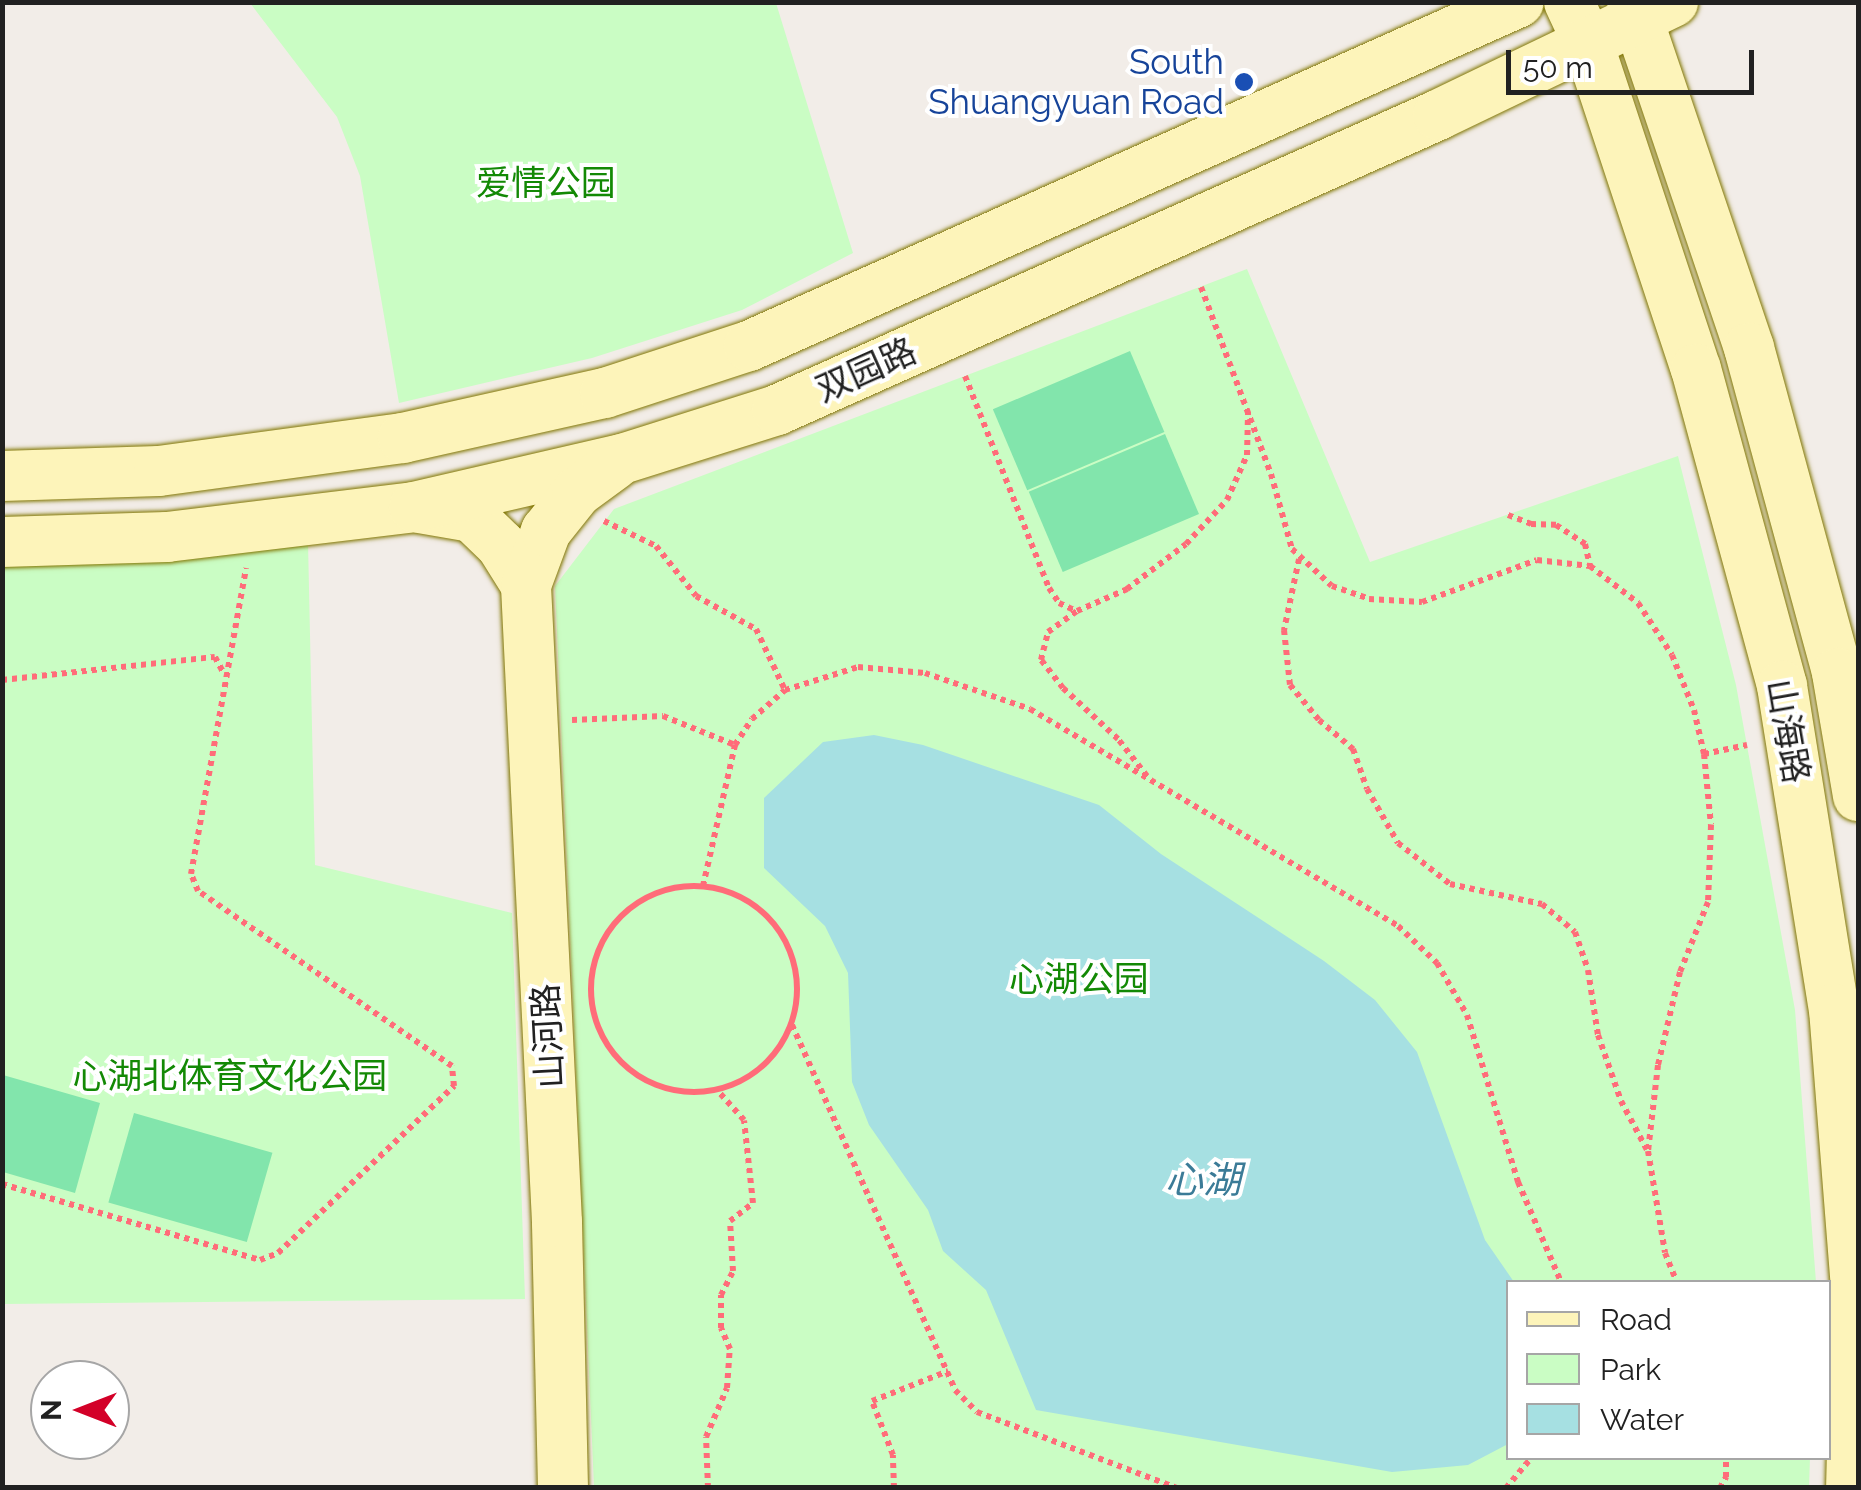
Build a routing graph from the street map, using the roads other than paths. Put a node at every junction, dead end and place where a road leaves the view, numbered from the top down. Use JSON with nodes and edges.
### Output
{"nodes":[{"id":1,"x":1519,"y":2,"type":"edge"},
{"id":2,"x":1648,"y":8,"type":"edge"},
{"id":3,"x":1578,"y":23,"type":"edge"},
{"id":4,"x":622,"y":458,"type":"junction"},
{"id":5,"x":2,"y":476,"type":"edge"},
{"id":6,"x":414,"y":507,"type":"junction"},
{"id":7,"x":2,"y":542,"type":"edge"},
{"id":8,"x":526,"y":584,"type":"junction"},
{"id":9,"x":1858,"y":796,"type":"edge"},
{"id":10,"x":562,"y":1488,"type":"edge"},
{"id":11,"x":1852,"y":1488,"type":"edge"}],
"edges":[{"from":1,"to":5,"type":"street","name":"双园路"},
{"from":2,"to":3,"type":"street","name":"双园路"},
{"from":2,"to":9,"type":"street","name":"山海路"},
{"from":3,"to":4,"type":"street","name":"双园路"},
{"from":3,"to":11,"type":"street","name":"山海路"},
{"from":4,"to":6,"type":"street","name":"双园路"},
{"from":4,"to":8,"type":"street"},
{"from":6,"to":7,"type":"street","name":"双园路"},
{"from":6,"to":8,"type":"street"},
{"from":8,"to":10,"type":"street","name":"山河路"}]}
